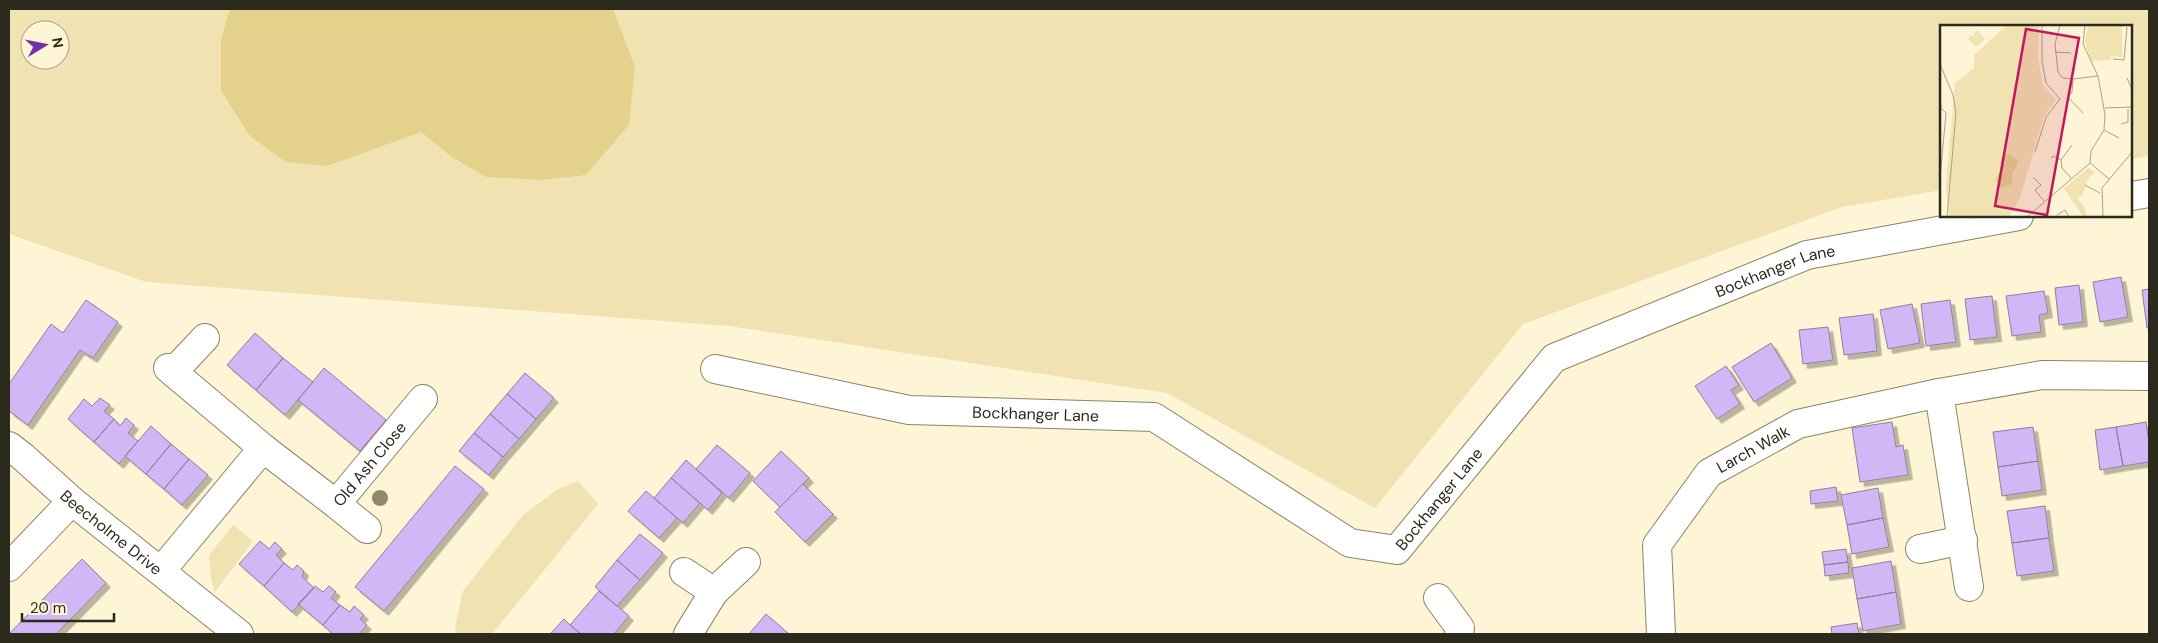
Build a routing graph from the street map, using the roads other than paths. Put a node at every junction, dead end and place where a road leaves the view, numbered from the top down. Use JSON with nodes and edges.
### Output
{"nodes":[{"id":1,"x":2149,"y":193,"type":"edge"},
{"id":2,"x":2133,"y":196,"type":"edge"},
{"id":3,"x":2008,"y":218,"type":"edge"},
{"id":4,"x":205,"y":338,"type":"dead end"},
{"id":5,"x":715,"y":369,"type":"dead end"},
{"id":6,"x":2149,"y":376,"type":"edge"},
{"id":7,"x":1939,"y":393,"type":"junction"},
{"id":8,"x":423,"y":399,"type":"dead end"},
{"id":9,"x":9,"y":446,"type":"edge"},
{"id":10,"x":263,"y":448,"type":"junction"},
{"id":11,"x":72,"y":501,"type":"junction"},
{"id":12,"x":336,"y":504,"type":"junction"},
{"id":13,"x":367,"y":529,"type":"dead end"},
{"id":14,"x":1963,"y":540,"type":"junction"},
{"id":15,"x":1920,"y":549,"type":"dead end"},
{"id":16,"x":746,"y":562,"type":"dead end"},
{"id":17,"x":9,"y":567,"type":"edge"},
{"id":18,"x":161,"y":571,"type":"junction"},
{"id":19,"x":684,"y":572,"type":"dead end"},
{"id":20,"x":1969,"y":587,"type":"dead end"},
{"id":21,"x":714,"y":592,"type":"junction"},
{"id":22,"x":1438,"y":598,"type":"dead end"},
{"id":23,"x":239,"y":634,"type":"edge"},
{"id":24,"x":688,"y":634,"type":"edge"},
{"id":25,"x":1459,"y":634,"type":"edge"},
{"id":26,"x":1662,"y":634,"type":"edge"}],
"edges":[{"from":1,"to":2,"type":"street"},
{"from":3,"to":5,"type":"street","name":"Bockhanger Lane"},
{"from":4,"to":10,"type":"street","name":"Old Ash Close"},
{"from":6,"to":7,"type":"street","name":"Larch Walk"},
{"from":7,"to":14,"type":"street"},
{"from":7,"to":26,"type":"street","name":"Larch Walk"},
{"from":8,"to":12,"type":"street","name":"Old Ash Close"},
{"from":9,"to":11,"type":"street","name":"Beecholme Drive"},
{"from":10,"to":12,"type":"street","name":"Old Ash Close"},
{"from":10,"to":18,"type":"street"},
{"from":11,"to":17,"type":"street"},
{"from":11,"to":18,"type":"street","name":"Beecholme Drive"},
{"from":12,"to":13,"type":"street"},
{"from":14,"to":15,"type":"street"},
{"from":14,"to":20,"type":"street"},
{"from":16,"to":21,"type":"street"},
{"from":18,"to":23,"type":"street","name":"Beecholme Drive"},
{"from":19,"to":21,"type":"street"},
{"from":21,"to":24,"type":"street"},
{"from":22,"to":25,"type":"street"}]}
